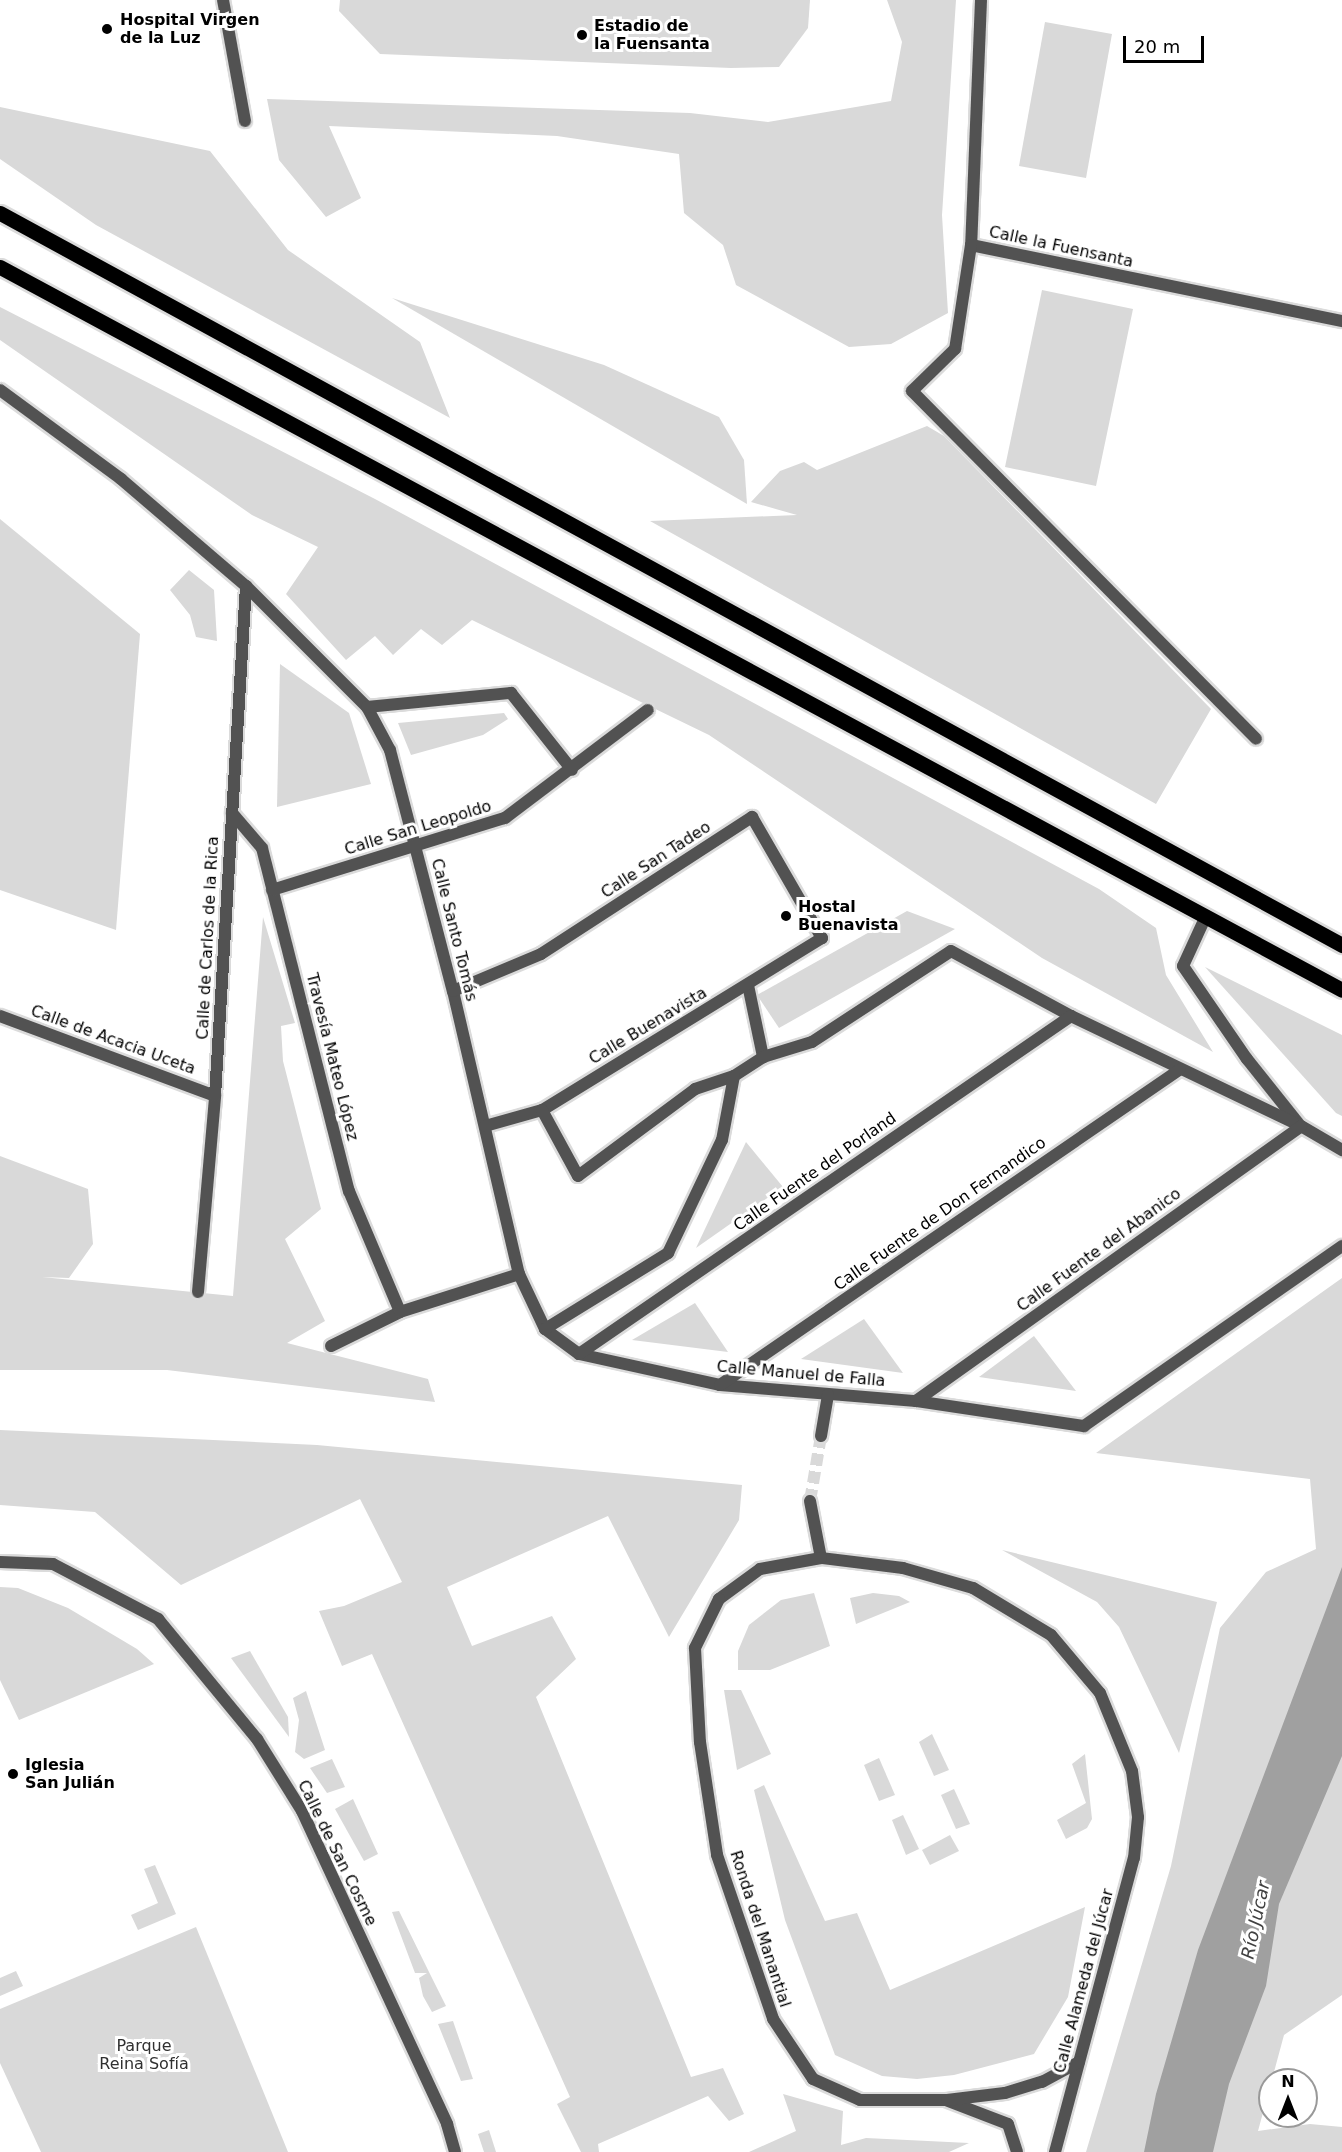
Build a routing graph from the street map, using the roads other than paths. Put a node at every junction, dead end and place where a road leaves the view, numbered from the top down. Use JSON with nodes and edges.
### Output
{"nodes":[{"id":1,"x":223,"y":0,"type":"edge"},
{"id":2,"x":981,"y":0,"type":"edge"},
{"id":3,"x":245,"y":121,"type":"dead end"},
{"id":4,"x":0,"y":208,"type":"edge"},
{"id":5,"x":0,"y":213,"type":"edge"},
{"id":6,"x":29,"y":229,"type":"junction"},
{"id":7,"x":971,"y":245,"type":"junction"},
{"id":8,"x":0,"y":267,"type":"edge"},
{"id":9,"x":1342,"y":321,"type":"edge"},
{"id":10,"x":0,"y":390,"type":"edge"},
{"id":11,"x":246,"y":586,"type":"junction"},
{"id":12,"x":367,"y":707,"type":"junction"},
{"id":13,"x":648,"y":710,"type":"dead end"},
{"id":14,"x":1256,"y":739,"type":"dead end"},
{"id":15,"x":573,"y":770,"type":"junction"},
{"id":16,"x":232,"y":813,"type":"junction"},
{"id":17,"x":416,"y":848,"type":"junction"},
{"id":18,"x":272,"y":890,"type":"junction"},
{"id":19,"x":1206,"y":916,"type":"junction"},
{"id":20,"x":822,"y":938,"type":"joint"},
{"id":21,"x":1342,"y":945,"type":"edge"},
{"id":22,"x":748,"y":985,"type":"junction"},
{"id":23,"x":1342,"y":990,"type":"edge"},
{"id":24,"x":453,"y":991,"type":"junction"},
{"id":25,"x":0,"y":1016,"type":"edge"},
{"id":26,"x":1071,"y":1016,"type":"junction"},
{"id":27,"x":763,"y":1057,"type":"junction"},
{"id":28,"x":1179,"y":1070,"type":"junction"},
{"id":29,"x":734,"y":1076,"type":"junction"},
{"id":30,"x":215,"y":1096,"type":"junction"},
{"id":31,"x":542,"y":1110,"type":"junction"},
{"id":32,"x":485,"y":1126,"type":"junction"},
{"id":33,"x":1301,"y":1126,"type":"junction"},
{"id":34,"x":1342,"y":1150,"type":"edge"},
{"id":35,"x":1342,"y":1246,"type":"edge"},
{"id":36,"x":519,"y":1274,"type":"junction"},
{"id":37,"x":198,"y":1292,"type":"dead end"},
{"id":38,"x":400,"y":1312,"type":"junction"},
{"id":39,"x":545,"y":1329,"type":"junction"},
{"id":40,"x":331,"y":1346,"type":"dead end"},
{"id":41,"x":579,"y":1354,"type":"junction"},
{"id":42,"x":720,"y":1385,"type":"junction"},
{"id":43,"x":828,"y":1395,"type":"junction"},
{"id":44,"x":916,"y":1401,"type":"junction"},
{"id":45,"x":821,"y":1436,"type":"tunnel mouth"},
{"id":46,"x":810,"y":1501,"type":"tunnel mouth"},
{"id":47,"x":820,"y":1558,"type":"junction"},
{"id":48,"x":0,"y":1562,"type":"edge"},
{"id":49,"x":1138,"y":1817,"type":"joint"},
{"id":50,"x":1078,"y":2062,"type":"junction"},
{"id":51,"x":947,"y":2100,"type":"junction"},
{"id":52,"x":455,"y":2152,"type":"edge"},
{"id":53,"x":1017,"y":2152,"type":"edge"},
{"id":54,"x":1055,"y":2152,"type":"edge"}],
"edges":[{"from":1,"to":3,"type":"street"},
{"from":2,"to":7,"type":"street","name":"Calle la Fuensanta"},
{"from":4,"to":6,"type":"main road"},
{"from":5,"to":6,"type":"main road"},
{"from":6,"to":21,"type":"main road"},
{"from":7,"to":9,"type":"street","name":"Calle la Fuensanta"},
{"from":7,"to":14,"type":"street"},
{"from":8,"to":19,"type":"main road"},
{"from":10,"to":11,"type":"street","name":"Calle Santo Tomás"},
{"from":11,"to":12,"type":"street","name":"Calle Santo Tomás"},
{"from":11,"to":16,"type":"street","name":"Calle de Carlos de la Rica"},
{"from":12,"to":15,"type":"street"},
{"from":12,"to":17,"type":"street","name":"Calle Santo Tomás"},
{"from":13,"to":15,"type":"street","name":"Calle San Leopoldo"},
{"from":15,"to":17,"type":"street","name":"Calle San Leopoldo"},
{"from":16,"to":18,"type":"street","name":"Travesía Mateo López"},
{"from":16,"to":30,"type":"street","name":"Calle de Carlos de la Rica"},
{"from":17,"to":18,"type":"street","name":"Calle San Leopoldo"},
{"from":17,"to":24,"type":"street","name":"Calle Santo Tomás"},
{"from":18,"to":38,"type":"street","name":"Travesía Mateo López"},
{"from":19,"to":23,"type":"main road"},
{"from":19,"to":33,"type":"street"},
{"from":20,"to":22,"type":"street","name":"Calle Buenavista"},
{"from":20,"to":24,"type":"street","name":"Calle San Tadeo"},
{"from":22,"to":27,"type":"street"},
{"from":22,"to":31,"type":"street","name":"Calle Buenavista"},
{"from":24,"to":32,"type":"street","name":"Calle Santo Tomás"},
{"from":25,"to":30,"type":"street","name":"Calle de Acacia Uceta"},
{"from":26,"to":27,"type":"street"},
{"from":26,"to":28,"type":"street"},
{"from":26,"to":41,"type":"street","name":"Calle Fuente del Porland"},
{"from":27,"to":29,"type":"street"},
{"from":28,"to":33,"type":"street"},
{"from":28,"to":42,"type":"street","name":"Calle Fuente de Don Fernandico"},
{"from":29,"to":31,"type":"street"},
{"from":29,"to":39,"type":"street"},
{"from":30,"to":37,"type":"street","name":"Calle de Carlos de la Rica"},
{"from":31,"to":32,"type":"street","name":"Calle Buenavista"},
{"from":32,"to":36,"type":"street","name":"Calle Santo Tomás"},
{"from":33,"to":34,"type":"street"},
{"from":33,"to":44,"type":"street","name":"Calle Fuente del Abanico"},
{"from":35,"to":44,"type":"street","name":"Calle Manuel de Falla"},
{"from":36,"to":38,"type":"street"},
{"from":36,"to":39,"type":"street","name":"Calle Santo Tomás"},
{"from":38,"to":40,"type":"street"},
{"from":39,"to":41,"type":"street","name":"Calle Manuel de Falla"},
{"from":41,"to":42,"type":"street","name":"Calle Manuel de Falla"},
{"from":42,"to":43,"type":"street","name":"Calle Manuel de Falla"},
{"from":43,"to":44,"type":"street","name":"Calle Manuel de Falla"},
{"from":43,"to":45,"type":"street"},
{"from":46,"to":47,"type":"street"},
{"from":47,"to":49,"type":"street","name":"Ronda del Manantial"},
{"from":47,"to":51,"type":"street","name":"Ronda del Manantial"},
{"from":48,"to":52,"type":"street","name":"Calle de San Cosme"},
{"from":49,"to":50,"type":"street","name":"Calle Alameda del Júcar"},
{"from":50,"to":51,"type":"street","name":"Ronda del Manantial"},
{"from":50,"to":54,"type":"street","name":"Calle Alameda del Júcar"},
{"from":51,"to":53,"type":"street","name":"Ronda del Manantial"}]}
